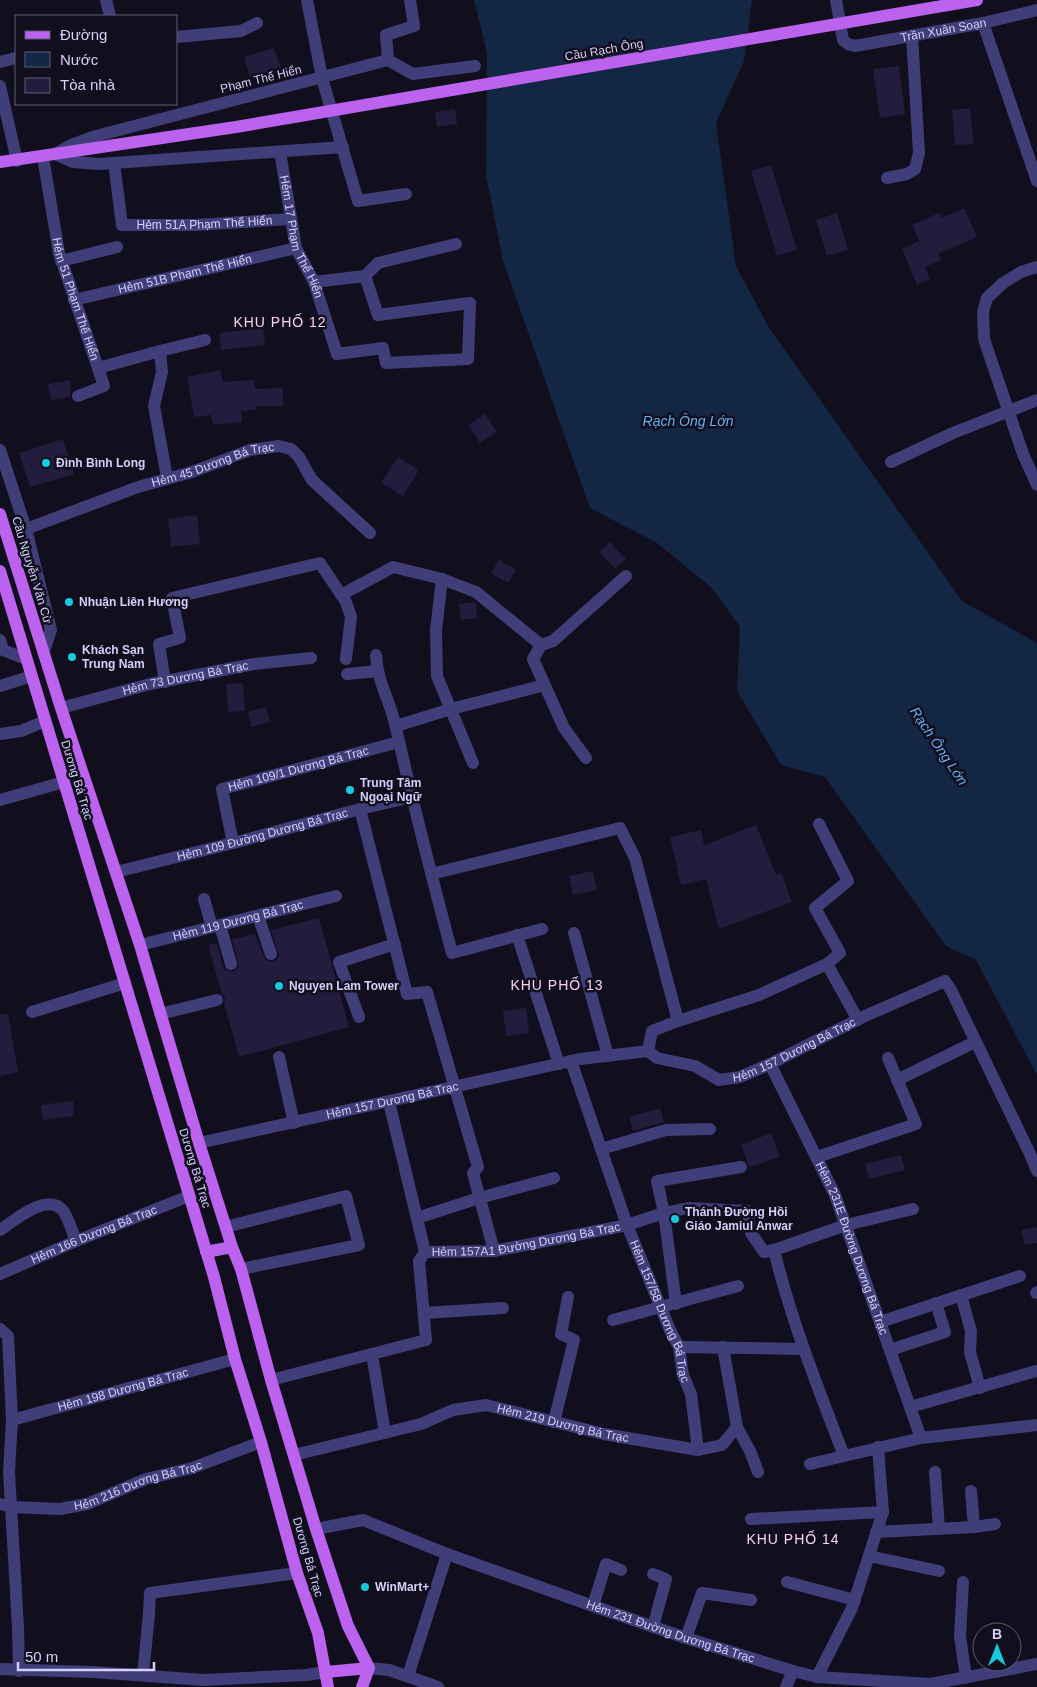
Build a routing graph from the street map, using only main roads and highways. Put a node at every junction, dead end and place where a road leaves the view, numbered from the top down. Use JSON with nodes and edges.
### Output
{"nodes":[{"id":1,"x":976,"y":0,"type":"edge"},
{"id":2,"x":236,"y":127,"type":"joint"},
{"id":3,"x":0,"y":163,"type":"edge"},
{"id":4,"x":0,"y":514,"type":"edge"},
{"id":5,"x":0,"y":571,"type":"edge"},
{"id":6,"x":37,"y":634,"type":"joint"},
{"id":7,"x":232,"y":1247,"type":"junction"},
{"id":8,"x":206,"y":1252,"type":"junction"},
{"id":9,"x":369,"y":1668,"type":"junction"},
{"id":10,"x":326,"y":1672,"type":"junction"},
{"id":11,"x":328,"y":1687,"type":"edge"},
{"id":12,"x":362,"y":1687,"type":"edge"}],
"edges":[{"from":1,"to":2,"type":"main road","name":"Cầu Rạch Ông"},
{"from":2,"to":3,"type":"main road","name":"Phạm Thế Hiển"},
{"from":4,"to":6,"type":"main road","name":"Cầu Nguyễn Văn Cừ"},
{"from":5,"to":8,"type":"main road","name":"Dương Bá Trạc"},
{"from":6,"to":7,"type":"main road","name":"Dương Bá Trạc"},
{"from":7,"to":8,"type":"main road"},
{"from":7,"to":9,"type":"main road","name":"Dương Bá Trạc"},
{"from":8,"to":10,"type":"main road","name":"Dương Bá Trạc"},
{"from":9,"to":10,"type":"main road"},
{"from":9,"to":12,"type":"main road"},
{"from":10,"to":11,"type":"main road","name":"Dương Bá Trạc"}]}
